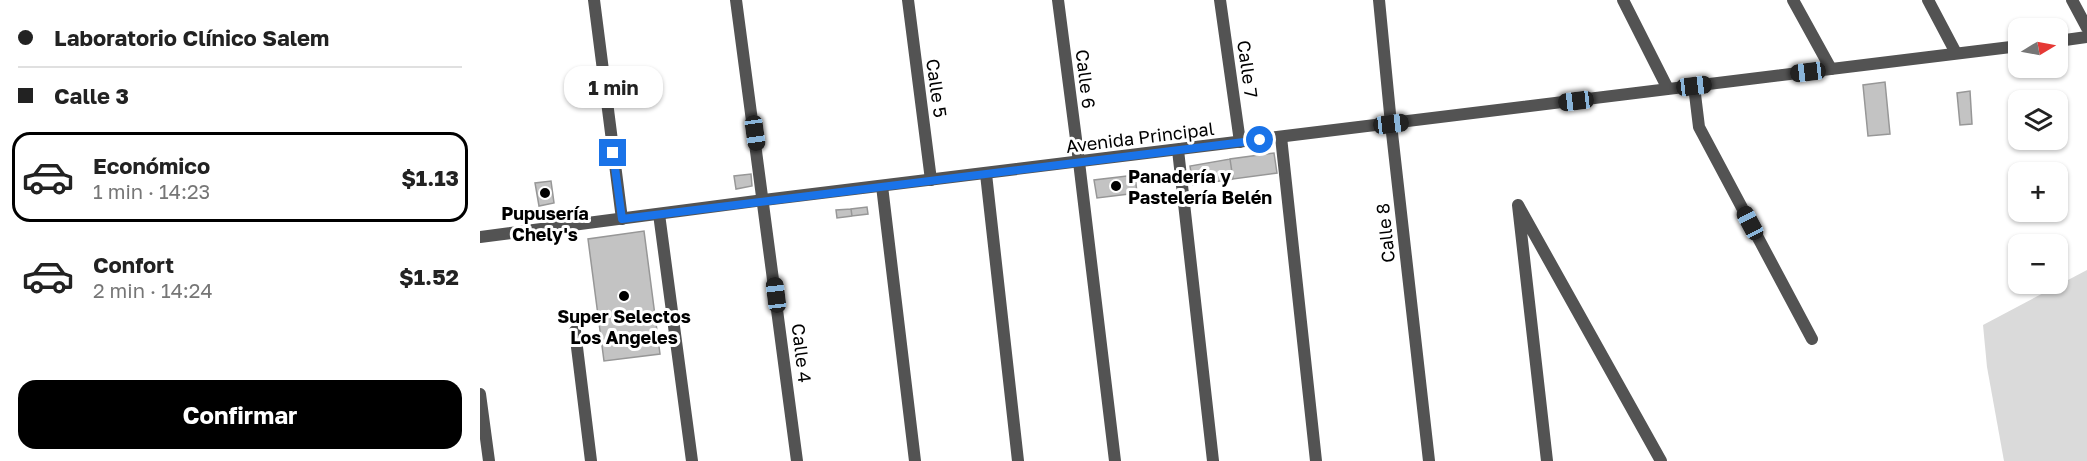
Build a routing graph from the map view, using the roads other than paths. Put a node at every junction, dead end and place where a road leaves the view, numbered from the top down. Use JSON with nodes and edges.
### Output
{"nodes":[{"id":1,"x":594,"y":0,"type":"edge"},
{"id":2,"x":736,"y":0,"type":"edge"},
{"id":3,"x":908,"y":0,"type":"edge"},
{"id":4,"x":1058,"y":0,"type":"edge"},
{"id":5,"x":1220,"y":0,"type":"edge"},
{"id":6,"x":1379,"y":0,"type":"edge"},
{"id":7,"x":1623,"y":0,"type":"edge"},
{"id":8,"x":1793,"y":0,"type":"edge"},
{"id":9,"x":1928,"y":0,"type":"edge"},
{"id":10,"x":2072,"y":0,"type":"edge"},
{"id":11,"x":2087,"y":28,"type":"edge"},
{"id":12,"x":2087,"y":37,"type":"edge"},
{"id":13,"x":2068,"y":40,"type":"edge"},
{"id":14,"x":2008,"y":47,"type":"edge"},
{"id":15,"x":1956,"y":53,"type":"junction"},
{"id":16,"x":1831,"y":69,"type":"junction"},
{"id":17,"x":1694,"y":86,"type":"junction"},
{"id":18,"x":1668,"y":89,"type":"junction"},
{"id":19,"x":1391,"y":124,"type":"junction"},
{"id":20,"x":1281,"y":137,"type":"junction"},
{"id":21,"x":1240,"y":142,"type":"junction"},
{"id":22,"x":1178,"y":150,"type":"junction"},
{"id":23,"x":1078,"y":162,"type":"junction"},
{"id":24,"x":986,"y":174,"type":"junction"},
{"id":25,"x":932,"y":180,"type":"junction"},
{"id":26,"x":882,"y":186,"type":"junction"},
{"id":27,"x":764,"y":200,"type":"junction"},
{"id":28,"x":659,"y":214,"type":"junction"},
{"id":29,"x":622,"y":219,"type":"junction"},
{"id":30,"x":480,"y":237,"type":"edge"},
{"id":31,"x":575,"y":331,"type":"dead end"},
{"id":32,"x":1812,"y":339,"type":"dead end"},
{"id":33,"x":480,"y":394,"type":"edge"},
{"id":34,"x":489,"y":461,"type":"edge"},
{"id":35,"x":591,"y":461,"type":"edge"},
{"id":36,"x":692,"y":461,"type":"edge"},
{"id":37,"x":797,"y":461,"type":"edge"},
{"id":38,"x":915,"y":461,"type":"edge"},
{"id":39,"x":1018,"y":461,"type":"edge"},
{"id":40,"x":1115,"y":461,"type":"edge"},
{"id":41,"x":1213,"y":461,"type":"edge"},
{"id":42,"x":1316,"y":461,"type":"edge"},
{"id":43,"x":1429,"y":461,"type":"edge"},
{"id":44,"x":1547,"y":461,"type":"edge"},
{"id":45,"x":1661,"y":461,"type":"edge"}],
"edges":[{"from":1,"to":29,"type":"street"},
{"from":2,"to":27,"type":"street","name":"Calle 4"},
{"from":3,"to":25,"type":"street","name":"Calle 5"},
{"from":4,"to":23,"type":"street","name":"Calle 6"},
{"from":5,"to":21,"type":"street","name":"Calle 7"},
{"from":6,"to":19,"type":"street","name":"Calle 8"},
{"from":7,"to":18,"type":"street"},
{"from":8,"to":16,"type":"street"},
{"from":9,"to":15,"type":"street"},
{"from":10,"to":11,"type":"street"},
{"from":12,"to":13,"type":"street"},
{"from":14,"to":15,"type":"street","name":"Avenida Principal"},
{"from":15,"to":16,"type":"street","name":"Avenida Principal"},
{"from":16,"to":17,"type":"street","name":"Avenida Principal"},
{"from":17,"to":18,"type":"street","name":"Avenida Principal"},
{"from":17,"to":32,"type":"street"},
{"from":18,"to":19,"type":"street","name":"Avenida Principal"},
{"from":19,"to":20,"type":"street","name":"Avenida Principal"},
{"from":19,"to":43,"type":"street","name":"Calle 8"},
{"from":20,"to":21,"type":"street","name":"Avenida Principal"},
{"from":20,"to":42,"type":"street"},
{"from":21,"to":22,"type":"street","name":"Avenida Principal"},
{"from":22,"to":23,"type":"street","name":"Avenida Principal"},
{"from":22,"to":41,"type":"street"},
{"from":23,"to":24,"type":"street","name":"Avenida Principal"},
{"from":23,"to":40,"type":"street","name":"Calle 6"},
{"from":24,"to":25,"type":"street","name":"Avenida Principal"},
{"from":24,"to":39,"type":"street"},
{"from":25,"to":26,"type":"street","name":"Avenida Principal"},
{"from":26,"to":27,"type":"street","name":"Avenida Principal"},
{"from":26,"to":38,"type":"street"},
{"from":27,"to":28,"type":"street","name":"Avenida Principal"},
{"from":27,"to":37,"type":"street","name":"Calle 4"},
{"from":28,"to":29,"type":"street","name":"Avenida Principal"},
{"from":28,"to":36,"type":"street"},
{"from":29,"to":30,"type":"street","name":"Avenida Principal"},
{"from":31,"to":35,"type":"street"},
{"from":33,"to":34,"type":"street"},
{"from":44,"to":45,"type":"street"}]}
